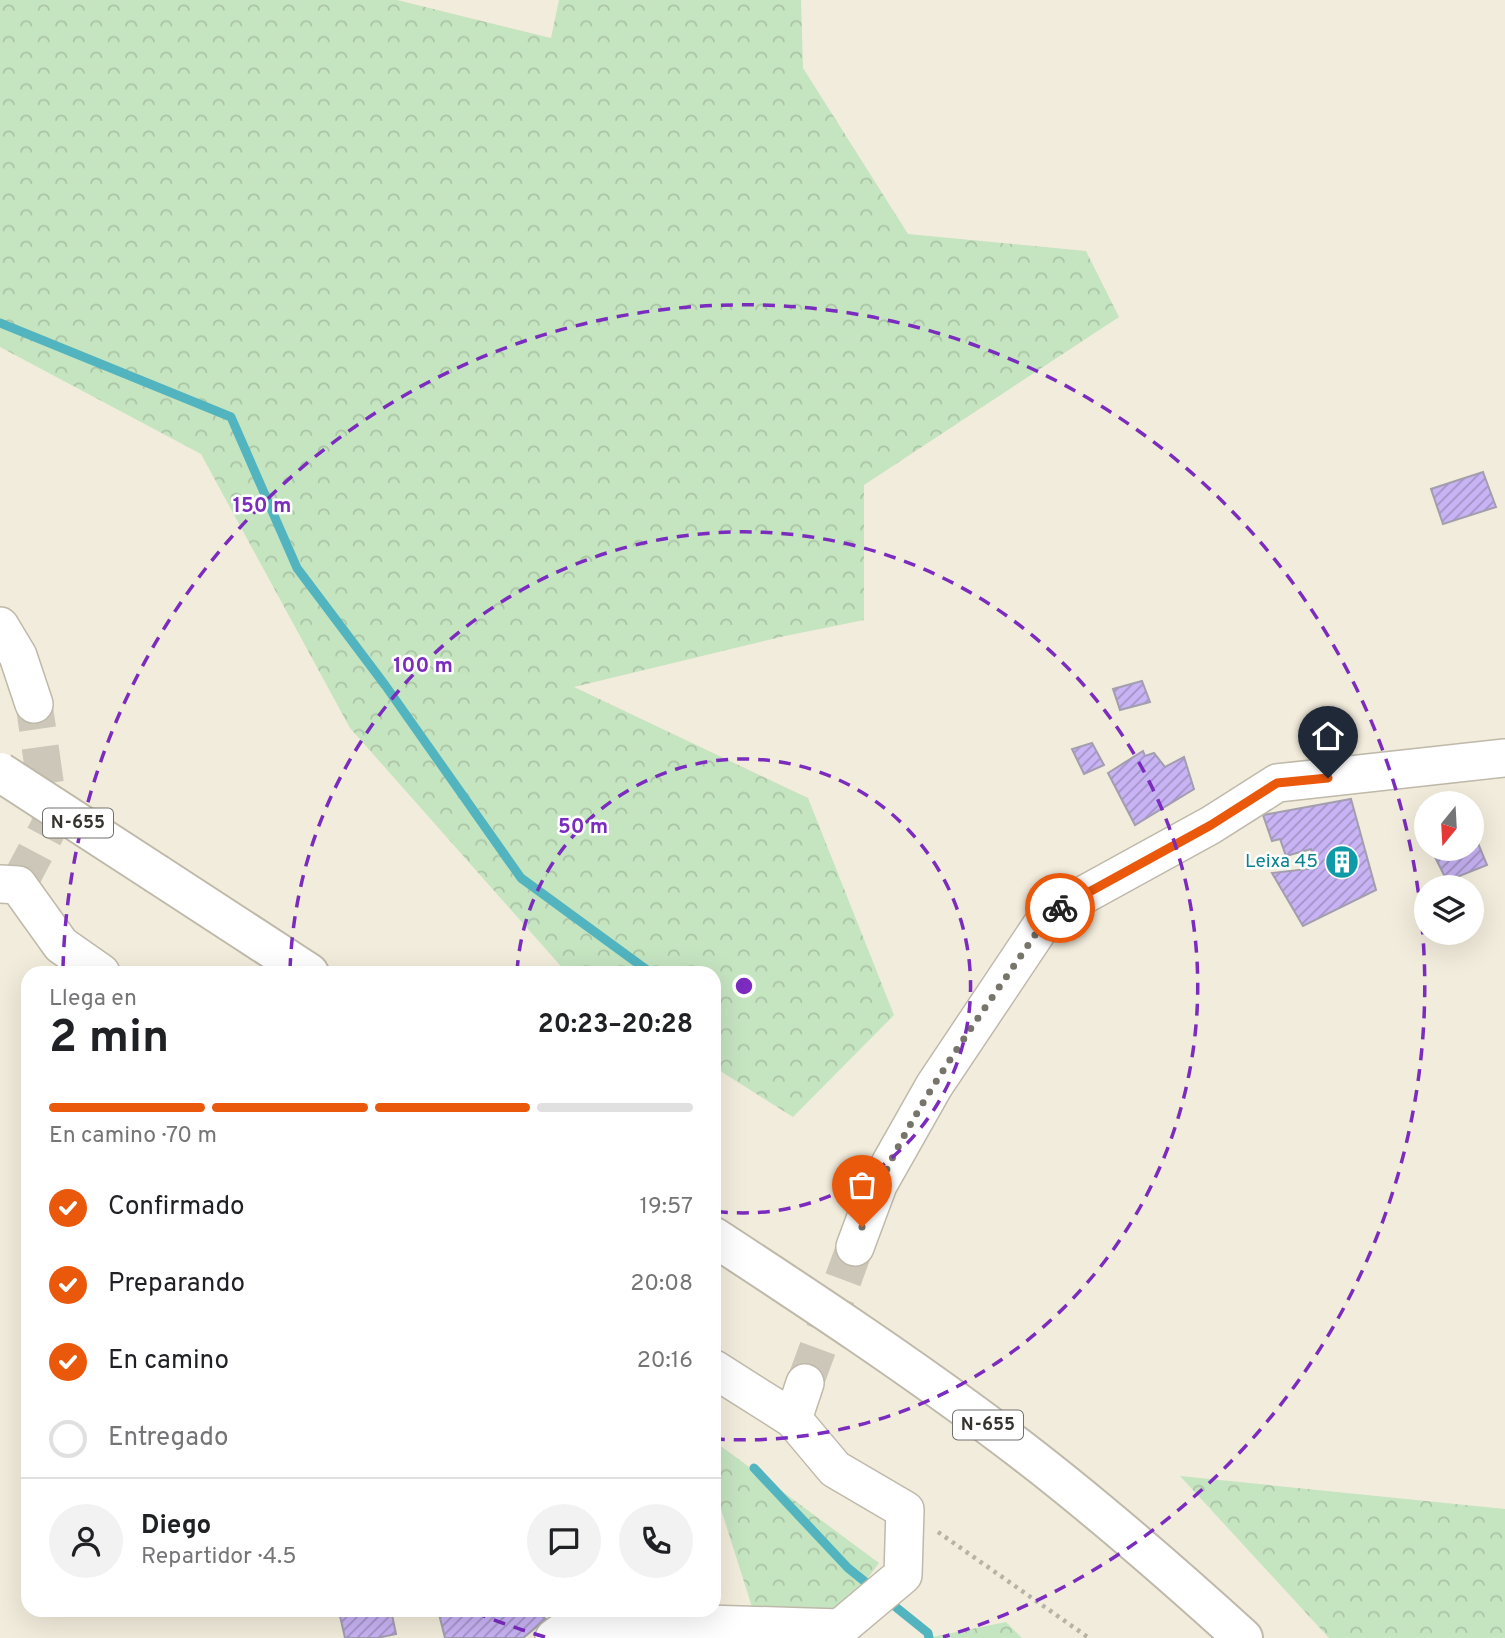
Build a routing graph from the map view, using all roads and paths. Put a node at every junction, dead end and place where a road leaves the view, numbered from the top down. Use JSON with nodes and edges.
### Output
{"nodes":[{"id":1,"x":0,"y":626,"type":"edge"},
{"id":2,"x":34,"y":704,"type":"tunnel mouth"},
{"id":3,"x":1505,"y":758,"type":"edge"},
{"id":4,"x":0,"y":772,"type":"edge"},
{"id":5,"x":9,"y":884,"type":"edge"},
{"id":6,"x":91,"y":966,"type":"edge"},
{"id":7,"x":298,"y":966,"type":"edge"},
{"id":8,"x":721,"y":1242,"type":"edge"},
{"id":9,"x":855,"y":1247,"type":"tunnel mouth"},
{"id":10,"x":721,"y":1373,"type":"edge"},
{"id":11,"x":805,"y":1383,"type":"tunnel mouth"},
{"id":12,"x":793,"y":1419,"type":"junction"},
{"id":13,"x":905,"y":1510,"type":"junction"},
{"id":14,"x":554,"y":1638,"type":"edge"},
{"id":15,"x":1089,"y":1638,"type":"edge"},
{"id":16,"x":1243,"y":1638,"type":"edge"}],
"edges":[{"from":1,"to":2,"type":"street"},
{"from":3,"to":9,"type":"street"},
{"from":4,"to":7,"type":"highway","number":"N-655","bridge":true},
{"from":5,"to":6,"type":"street"},
{"from":8,"to":16,"type":"highway","number":"N-655"},
{"from":10,"to":12,"type":"street"},
{"from":11,"to":12,"type":"street"},
{"from":12,"to":13,"type":"street"},
{"from":13,"to":14,"type":"street"},
{"from":13,"to":15,"type":"path"}]}
